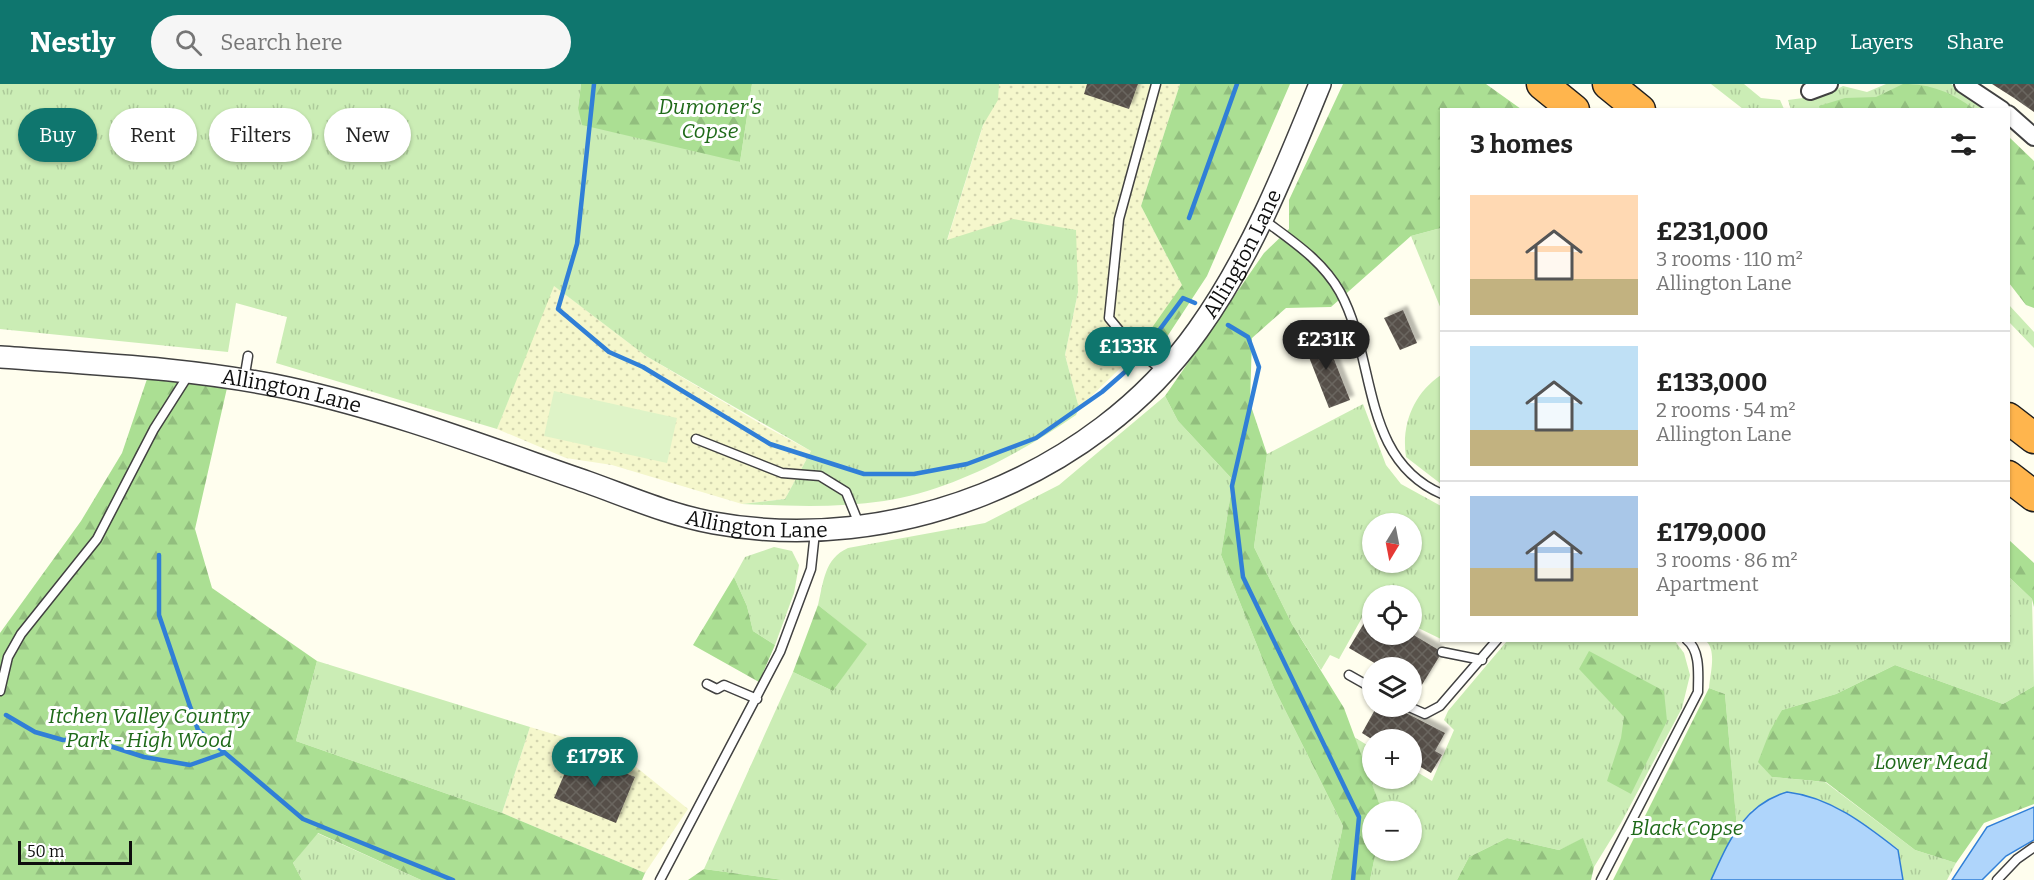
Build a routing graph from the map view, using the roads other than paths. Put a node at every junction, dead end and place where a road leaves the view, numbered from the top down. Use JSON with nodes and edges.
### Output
{"nodes":[{"id":1,"x":1156,"y":84,"type":"edge"},
{"id":2,"x":1320,"y":84,"type":"edge"},
{"id":3,"x":1542,"y":84,"type":"edge"},
{"id":4,"x":1608,"y":84,"type":"edge"},
{"id":5,"x":1828,"y":84,"type":"edge"},
{"id":6,"x":1963,"y":84,"type":"edge"},
{"id":7,"x":1810,"y":91,"type":"dead end"},
{"id":8,"x":1572,"y":108,"type":"edge"},
{"id":9,"x":1638,"y":108,"type":"edge"},
{"id":10,"x":1999,"y":108,"type":"edge"},
{"id":11,"x":2010,"y":116,"type":"edge"},
{"id":12,"x":2034,"y":137,"type":"edge"},
{"id":13,"x":1261,"y":218,"type":"junction"},
{"id":14,"x":248,"y":356,"type":"dead end"},
{"id":15,"x":0,"y":357,"type":"edge"},
{"id":16,"x":191,"y":371,"type":"junction"},
{"id":17,"x":1164,"y":371,"type":"junction"},
{"id":18,"x":244,"y":381,"type":"junction"},
{"id":19,"x":2010,"y":420,"type":"edge"},
{"id":20,"x":2034,"y":438,"type":"edge"},
{"id":21,"x":696,"y":440,"type":"dead end"},
{"id":22,"x":2010,"y":478,"type":"edge"},
{"id":23,"x":1440,"y":493,"type":"edge"},
{"id":24,"x":2034,"y":496,"type":"edge"},
{"id":25,"x":860,"y":527,"type":"junction"},
{"id":26,"x":815,"y":532,"type":"junction"},
{"id":27,"x":1496,"y":642,"type":"edge"},
{"id":28,"x":1689,"y":642,"type":"edge"},
{"id":29,"x":1442,"y":652,"type":"dead end"},
{"id":30,"x":1482,"y":660,"type":"junction"},
{"id":31,"x":1349,"y":675,"type":"dead end"},
{"id":32,"x":1362,"y":682,"type":"edge"},
{"id":33,"x":706,"y":684,"type":"dead end"},
{"id":34,"x":0,"y":691,"type":"edge"},
{"id":35,"x":757,"y":699,"type":"junction"},
{"id":36,"x":1422,"y":714,"type":"edge"},
{"id":37,"x":2034,"y":847,"type":"edge"},
{"id":38,"x":660,"y":880,"type":"edge"},
{"id":39,"x":1601,"y":880,"type":"edge"},
{"id":40,"x":1997,"y":880,"type":"edge"}],
"edges":[{"from":1,"to":17,"type":"lane"},
{"from":2,"to":13,"type":"street","name":"Allington Lane"},
{"from":3,"to":8,"type":"highway"},
{"from":4,"to":9,"type":"highway"},
{"from":5,"to":7,"type":"street"},
{"from":6,"to":10,"type":"street"},
{"from":11,"to":12,"type":"street"},
{"from":13,"to":17,"type":"street","name":"Allington Lane"},
{"from":13,"to":23,"type":"lane"},
{"from":14,"to":18,"type":"lane"},
{"from":15,"to":16,"type":"street","name":"Allington Lane"},
{"from":16,"to":18,"type":"street","name":"Allington Lane"},
{"from":16,"to":34,"type":"lane"},
{"from":17,"to":25,"type":"street","name":"Allington Lane"},
{"from":18,"to":26,"type":"street","name":"Allington Lane"},
{"from":19,"to":20,"type":"highway"},
{"from":21,"to":25,"type":"lane"},
{"from":22,"to":24,"type":"highway"},
{"from":25,"to":26,"type":"street","name":"Allington Lane"},
{"from":26,"to":35,"type":"lane"},
{"from":27,"to":30,"type":"lane"},
{"from":28,"to":39,"type":"lane"},
{"from":29,"to":30,"type":"lane"},
{"from":30,"to":36,"type":"lane"},
{"from":31,"to":32,"type":"lane"},
{"from":33,"to":35,"type":"lane"},
{"from":35,"to":38,"type":"lane"},
{"from":37,"to":40,"type":"lane"}]}
